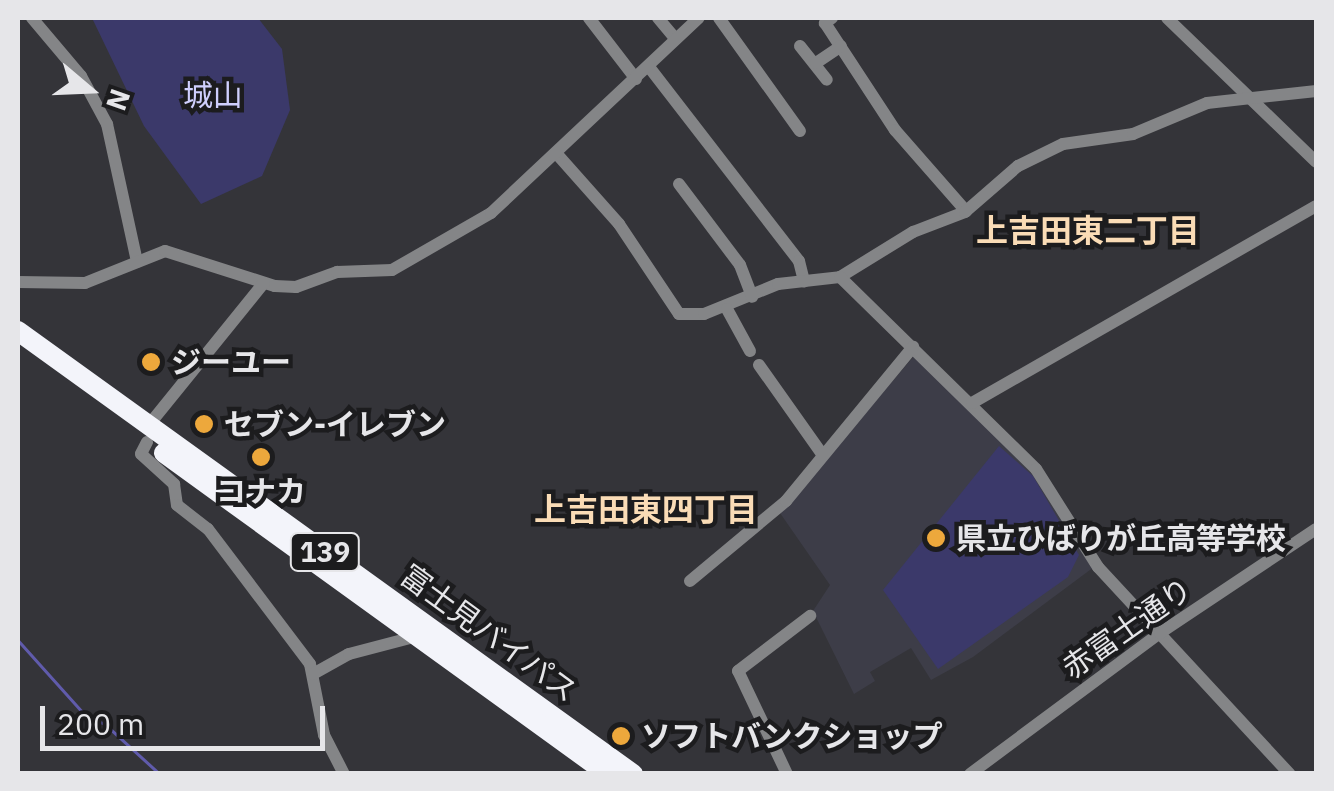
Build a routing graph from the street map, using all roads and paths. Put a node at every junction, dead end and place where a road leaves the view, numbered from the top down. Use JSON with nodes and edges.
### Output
{"nodes":[{"id":1,"x":32,"y":18,"type":"edge"},
{"id":2,"x":589,"y":18,"type":"edge"},
{"id":3,"x":658,"y":18,"type":"edge"},
{"id":4,"x":700,"y":18,"type":"edge"},
{"id":5,"x":719,"y":18,"type":"edge"},
{"id":6,"x":832,"y":18,"type":"edge"},
{"id":7,"x":1167,"y":18,"type":"edge"},
{"id":8,"x":674,"y":37,"type":"junction"},
{"id":9,"x":800,"y":46,"type":"dead end"},
{"id":10,"x":841,"y":46,"type":"junction"},
{"id":11,"x":816,"y":63,"type":"junction"},
{"id":12,"x":649,"y":67,"type":"junction"},
{"id":13,"x":636,"y":80,"type":"junction"},
{"id":14,"x":826,"y":80,"type":"dead end"},
{"id":15,"x":1316,"y":91,"type":"edge"},
{"id":16,"x":1252,"y":99,"type":"junction"},
{"id":17,"x":800,"y":131,"type":"dead end"},
{"id":18,"x":556,"y":153,"type":"junction"},
{"id":19,"x":1316,"y":162,"type":"edge"},
{"id":20,"x":679,"y":184,"type":"dead end"},
{"id":21,"x":1316,"y":206,"type":"edge"},
{"id":22,"x":966,"y":211,"type":"junction"},
{"id":23,"x":137,"y":262,"type":"junction"},
{"id":24,"x":840,"y":276,"type":"junction"},
{"id":25,"x":804,"y":281,"type":"junction"},
{"id":26,"x":18,"y":282,"type":"edge"},
{"id":27,"x":264,"y":284,"type":"junction"},
{"id":28,"x":752,"y":297,"type":"junction"},
{"id":29,"x":727,"y":309,"type":"junction"},
{"id":30,"x":18,"y":331,"type":"edge"},
{"id":31,"x":18,"y":346,"type":"edge"},
{"id":32,"x":913,"y":346,"type":"junction"},
{"id":33,"x":750,"y":351,"type":"dead end"},
{"id":34,"x":758,"y":365,"type":"dead end"},
{"id":35,"x":972,"y":403,"type":"junction"},
{"id":36,"x":148,"y":434,"type":"junction"},
{"id":37,"x":822,"y":454,"type":"junction"},
{"id":38,"x":1316,"y":528,"type":"edge"},
{"id":39,"x":690,"y":581,"type":"dead end"},
{"id":40,"x":810,"y":616,"type":"dead end"},
{"id":41,"x":1160,"y":633,"type":"junction"},
{"id":42,"x":414,"y":637,"type":"junction"},
{"id":43,"x":312,"y":674,"type":"junction"},
{"id":44,"x":344,"y":774,"type":"edge"},
{"id":45,"x":608,"y":774,"type":"edge"},
{"id":46,"x":633,"y":774,"type":"edge"},
{"id":47,"x":787,"y":774,"type":"edge"},
{"id":48,"x":970,"y":774,"type":"edge"},
{"id":49,"x":1290,"y":774,"type":"edge"}],
"edges":[{"from":1,"to":23,"type":"street"},
{"from":2,"to":13,"type":"street"},
{"from":3,"to":8,"type":"street"},
{"from":4,"to":8,"type":"street"},
{"from":5,"to":17,"type":"street"},
{"from":6,"to":10,"type":"street"},
{"from":7,"to":16,"type":"street"},
{"from":8,"to":12,"type":"street"},
{"from":9,"to":11,"type":"street"},
{"from":10,"to":11,"type":"street"},
{"from":10,"to":22,"type":"street"},
{"from":11,"to":14,"type":"street"},
{"from":12,"to":13,"type":"street"},
{"from":12,"to":25,"type":"street"},
{"from":13,"to":18,"type":"street"},
{"from":15,"to":16,"type":"street"},
{"from":16,"to":19,"type":"street"},
{"from":16,"to":22,"type":"street"},
{"from":18,"to":27,"type":"street"},
{"from":18,"to":29,"type":"street"},
{"from":20,"to":28,"type":"street"},
{"from":21,"to":35,"type":"street"},
{"from":22,"to":24,"type":"street"},
{"from":23,"to":26,"type":"street"},
{"from":23,"to":27,"type":"street"},
{"from":24,"to":25,"type":"street"},
{"from":24,"to":32,"type":"street"},
{"from":25,"to":28,"type":"street"},
{"from":27,"to":36,"type":"street"},
{"from":28,"to":29,"type":"street"},
{"from":29,"to":33,"type":"street"},
{"from":30,"to":36,"type":"highway","name":"富士見バイパス","number":"139"},
{"from":31,"to":36,"type":"highway","name":"富士見バイパス","number":"139"},
{"from":32,"to":35,"type":"street"},
{"from":32,"to":37,"type":"street"},
{"from":34,"to":37,"type":"street"},
{"from":35,"to":41,"type":"street"},
{"from":36,"to":42,"type":"highway","name":"富士見バイパス","number":"139"},
{"from":36,"to":43,"type":"street"},
{"from":36,"to":46,"type":"highway","name":"富士見バイパス","number":"139"},
{"from":37,"to":39,"type":"street"},
{"from":38,"to":41,"type":"street","name":"赤富士通り"},
{"from":40,"to":47,"type":"street"},
{"from":41,"to":48,"type":"street","name":"赤富士通り"},
{"from":41,"to":49,"type":"street"},
{"from":42,"to":43,"type":"street"},
{"from":42,"to":45,"type":"highway","name":"富士見バイパス","number":"139"},
{"from":43,"to":44,"type":"street"}]}
